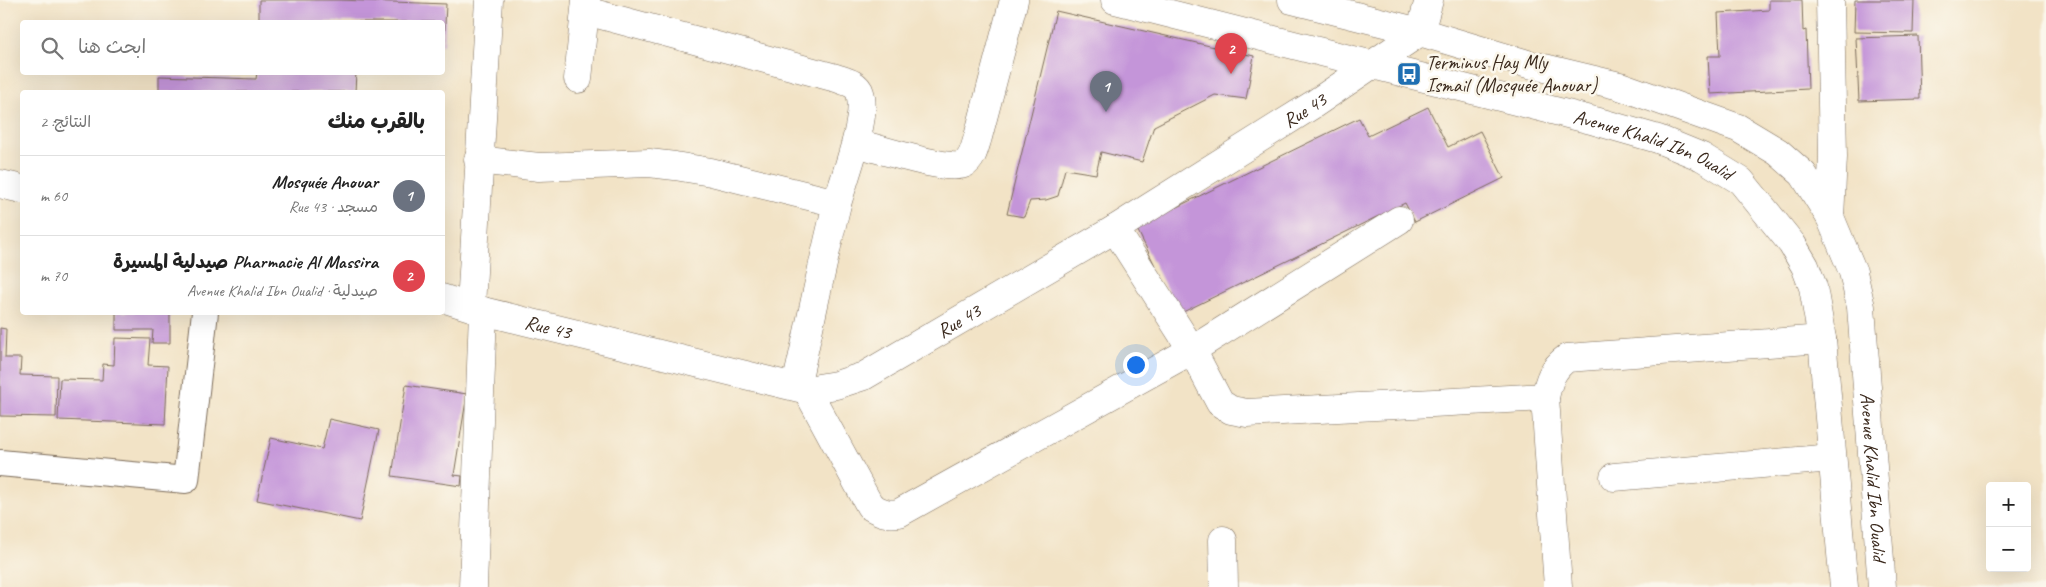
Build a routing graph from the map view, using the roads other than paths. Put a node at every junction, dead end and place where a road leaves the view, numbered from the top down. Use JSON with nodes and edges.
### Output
{"nodes":[{"id":1,"x":489,"y":0,"type":"edge"},
{"id":2,"x":1014,"y":0,"type":"edge"},
{"id":3,"x":1115,"y":0,"type":"edge"},
{"id":4,"x":1292,"y":0,"type":"edge"},
{"id":5,"x":1429,"y":0,"type":"edge"},
{"id":6,"x":1830,"y":0,"type":"edge"},
{"id":7,"x":586,"y":5,"type":"edge"},
{"id":8,"x":1420,"y":32,"type":"junction"},
{"id":9,"x":1371,"y":65,"type":"junction"},
{"id":10,"x":578,"y":79,"type":"dead end"},
{"id":11,"x":856,"y":143,"type":"junction"},
{"id":12,"x":478,"y":160,"type":"junction"},
{"id":13,"x":0,"y":184,"type":"edge"},
{"id":14,"x":20,"y":189,"type":"edge"},
{"id":15,"x":837,"y":204,"type":"junction"},
{"id":16,"x":1830,"y":217,"type":"junction"},
{"id":17,"x":1399,"y":220,"type":"dead end"},
{"id":18,"x":1115,"y":229,"type":"junction"},
{"id":19,"x":445,"y":299,"type":"edge"},
{"id":20,"x":477,"y":309,"type":"junction"},
{"id":21,"x":205,"y":315,"type":"edge"},
{"id":22,"x":1822,"y":339,"type":"junction"},
{"id":23,"x":1192,"y":350,"type":"junction"},
{"id":24,"x":801,"y":388,"type":"junction"},
{"id":25,"x":1544,"y":397,"type":"junction"},
{"id":26,"x":1832,"y":458,"type":"junction"},
{"id":27,"x":0,"y":463,"type":"edge"},
{"id":28,"x":1614,"y":477,"type":"dead end"},
{"id":29,"x":1223,"y":540,"type":"dead end"},
{"id":30,"x":472,"y":587,"type":"edge"},
{"id":31,"x":1224,"y":587,"type":"edge"},
{"id":32,"x":1558,"y":587,"type":"edge"},
{"id":33,"x":1844,"y":587,"type":"edge"},
{"id":34,"x":1882,"y":587,"type":"edge"}],
"edges":[{"from":1,"to":12,"type":"street"},
{"from":2,"to":11,"type":"street"},
{"from":3,"to":9,"type":"street","name":"Avenue Khalid Ibn Oualid"},
{"from":4,"to":8,"type":"street","name":"Avenue Khalid Ibn Oualid"},
{"from":5,"to":8,"type":"street"},
{"from":6,"to":16,"type":"street"},
{"from":7,"to":10,"type":"street"},
{"from":7,"to":11,"type":"street"},
{"from":8,"to":9,"type":"street","name":"Rue 43"},
{"from":8,"to":16,"type":"street","name":"Avenue Khalid Ibn Oualid"},
{"from":9,"to":18,"type":"street","name":"Rue 43"},
{"from":9,"to":22,"type":"street","name":"Avenue Khalid Ibn Oualid"},
{"from":11,"to":15,"type":"street"},
{"from":12,"to":15,"type":"street"},
{"from":12,"to":20,"type":"street"},
{"from":13,"to":14,"type":"street"},
{"from":15,"to":24,"type":"street"},
{"from":16,"to":34,"type":"street","name":"Avenue Khalid Ibn Oualid"},
{"from":17,"to":23,"type":"street"},
{"from":18,"to":23,"type":"street"},
{"from":18,"to":24,"type":"street","name":"Rue 43"},
{"from":19,"to":20,"type":"street","name":"Rue 43"},
{"from":20,"to":24,"type":"street","name":"Rue 43"},
{"from":20,"to":30,"type":"street"},
{"from":21,"to":27,"type":"street"},
{"from":22,"to":25,"type":"street"},
{"from":22,"to":26,"type":"street","name":"Avenue Khalid Ibn Oualid"},
{"from":23,"to":24,"type":"street"},
{"from":23,"to":25,"type":"street"},
{"from":25,"to":32,"type":"street"},
{"from":26,"to":28,"type":"street"},
{"from":26,"to":33,"type":"street","name":"Avenue Khalid Ibn Oualid"},
{"from":29,"to":31,"type":"street"}]}
